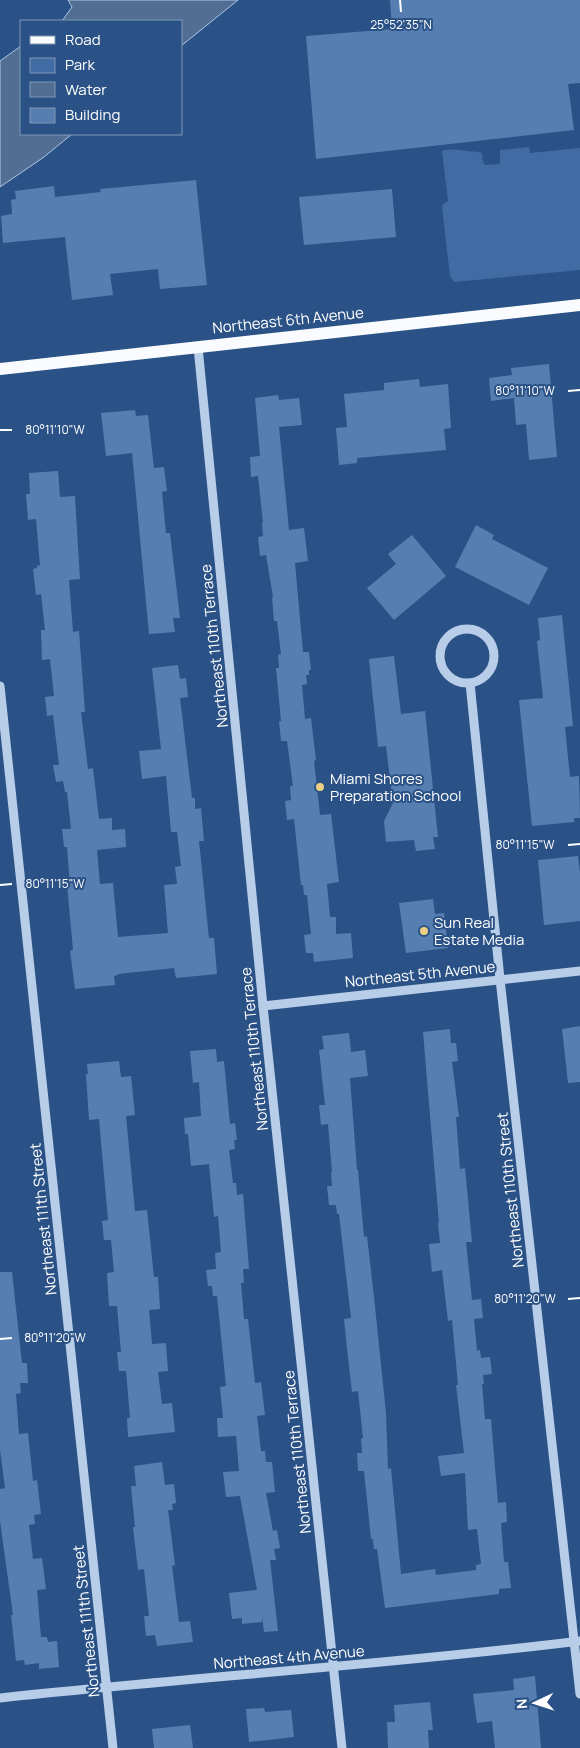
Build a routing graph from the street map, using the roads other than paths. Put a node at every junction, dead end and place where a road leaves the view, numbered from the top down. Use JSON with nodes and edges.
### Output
{"nodes":[{"id":1,"x":580,"y":305,"type":"edge"},
{"id":2,"x":198,"y":347,"type":"junction"},
{"id":3,"x":0,"y":369,"type":"edge"},
{"id":4,"x":470,"y":683,"type":"junction"},
{"id":5,"x":0,"y":686,"type":"edge"},
{"id":6,"x":580,"y":971,"type":"edge"},
{"id":7,"x":500,"y":979,"type":"junction"},
{"id":8,"x":263,"y":1006,"type":"junction"},
{"id":9,"x":577,"y":1641,"type":"edge"},
{"id":10,"x":334,"y":1668,"type":"junction"},
{"id":11,"x":106,"y":1686,"type":"junction"},
{"id":12,"x":580,"y":1694,"type":"edge"},
{"id":13,"x":0,"y":1698,"type":"edge"},
{"id":14,"x":113,"y":1748,"type":"edge"},
{"id":15,"x":342,"y":1748,"type":"edge"}],
"edges":[{"from":1,"to":2,"type":"main road","name":"Northeast 6th Avenue"},
{"from":2,"to":3,"type":"main road","name":"Northeast 6th Avenue"},
{"from":2,"to":8,"type":"street","name":"Northeast 110th Terrace"},
{"from":4,"to":4,"type":"street"},
{"from":4,"to":7,"type":"street","name":"Northeast 110th Street"},
{"from":5,"to":11,"type":"street","name":"Northeast 111th Street"},
{"from":6,"to":7,"type":"street","name":"Northeast 5th Avenue"},
{"from":7,"to":8,"type":"street","name":"Northeast 5th Avenue"},
{"from":7,"to":9,"type":"street","name":"Northeast 110th Street"},
{"from":8,"to":10,"type":"street","name":"Northeast 110th Terrace"},
{"from":9,"to":10,"type":"street","name":"Northeast 4th Avenue"},
{"from":9,"to":12,"type":"street","name":"Northeast 110th Street"},
{"from":10,"to":11,"type":"street","name":"Northeast 4th Avenue"},
{"from":10,"to":15,"type":"street","name":"Northeast 110th Terrace"},
{"from":11,"to":13,"type":"street","name":"Northeast 4th Avenue"},
{"from":11,"to":14,"type":"street","name":"Northeast 111th Street"}]}
